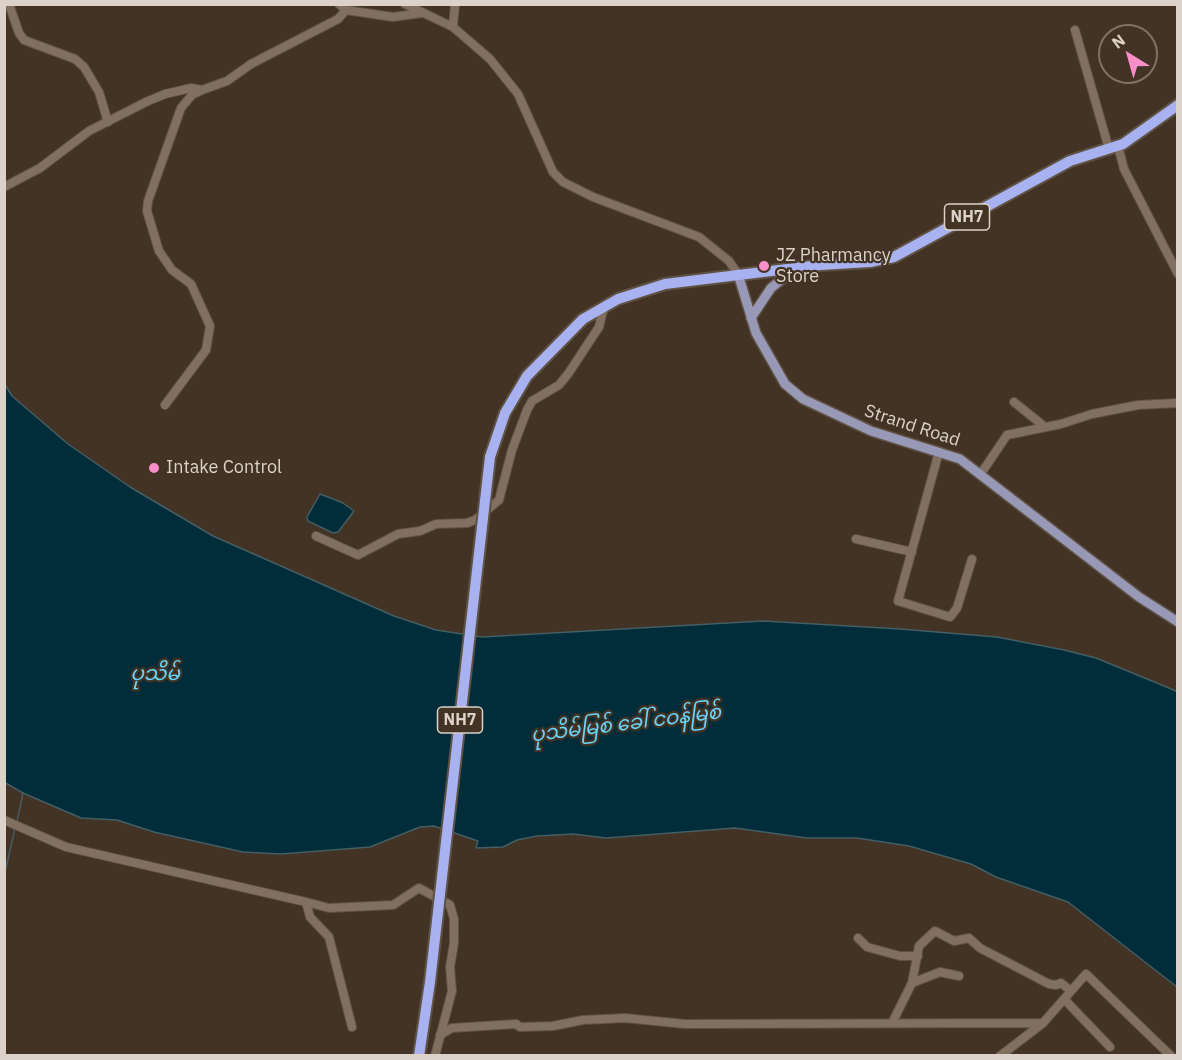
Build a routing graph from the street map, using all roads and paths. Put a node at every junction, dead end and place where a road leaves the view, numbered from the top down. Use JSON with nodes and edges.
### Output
{"nodes":[{"id":1,"x":9,"y":4,"type":"edge"},
{"id":2,"x":339,"y":4,"type":"edge"},
{"id":3,"x":405,"y":4,"type":"edge"},
{"id":4,"x":455,"y":4,"type":"edge"},
{"id":5,"x":346,"y":10,"type":"junction"},
{"id":6,"x":422,"y":13,"type":"junction"},
{"id":7,"x":453,"y":27,"type":"junction"},
{"id":8,"x":1075,"y":30,"type":"dead end"},
{"id":9,"x":202,"y":90,"type":"junction"},
{"id":10,"x":1178,"y":105,"type":"edge"},
{"id":11,"x":108,"y":122,"type":"junction"},
{"id":12,"x":1113,"y":147,"type":"junction"},
{"id":13,"x":4,"y":186,"type":"edge"},
{"id":14,"x":796,"y":268,"type":"junction"},
{"id":15,"x":738,"y":274,"type":"junction"},
{"id":16,"x":1178,"y":274,"type":"edge"},
{"id":17,"x":604,"y":307,"type":"junction"},
{"id":18,"x":751,"y":318,"type":"junction"},
{"id":19,"x":1014,"y":402,"type":"dead end"},
{"id":20,"x":1178,"y":403,"type":"edge"},
{"id":21,"x":165,"y":405,"type":"dead end"},
{"id":22,"x":1045,"y":427,"type":"junction"},
{"id":23,"x":939,"y":452,"type":"junction"},
{"id":24,"x":980,"y":475,"type":"junction"},
{"id":25,"x":316,"y":536,"type":"dead end"},
{"id":26,"x":856,"y":540,"type":"dead end"},
{"id":27,"x":912,"y":552,"type":"junction"},
{"id":28,"x":972,"y":559,"type":"dead end"},
{"id":29,"x":1178,"y":622,"type":"edge"},
{"id":30,"x":4,"y":820,"type":"edge"},
{"id":31,"x":306,"y":902,"type":"junction"},
{"id":32,"x":858,"y":938,"type":"dead end"},
{"id":33,"x":918,"y":956,"type":"junction"},
{"id":34,"x":959,"y":976,"type":"dead end"},
{"id":35,"x":912,"y":983,"type":"junction"},
{"id":36,"x":1071,"y":990,"type":"junction"},
{"id":37,"x":1064,"y":999,"type":"junction"},
{"id":38,"x":892,"y":1023,"type":"junction"},
{"id":39,"x":1043,"y":1023,"type":"junction"},
{"id":40,"x":352,"y":1027,"type":"dead end"},
{"id":41,"x":440,"y":1035,"type":"junction"},
{"id":42,"x":1110,"y":1047,"type":"dead end"},
{"id":43,"x":418,"y":1056,"type":"edge"},
{"id":44,"x":435,"y":1056,"type":"edge"},
{"id":45,"x":1000,"y":1056,"type":"edge"},
{"id":46,"x":1171,"y":1056,"type":"edge"}],
"edges":[{"from":1,"to":11,"type":"street"},
{"from":2,"to":5,"type":"street"},
{"from":3,"to":6,"type":"street"},
{"from":4,"to":7,"type":"street"},
{"from":5,"to":6,"type":"street"},
{"from":5,"to":9,"type":"street"},
{"from":6,"to":7,"type":"street"},
{"from":7,"to":15,"type":"street"},
{"from":8,"to":12,"type":"street"},
{"from":9,"to":11,"type":"street"},
{"from":9,"to":21,"type":"street"},
{"from":10,"to":12,"type":"highway","number":"NH7"},
{"from":11,"to":13,"type":"street"},
{"from":12,"to":14,"type":"highway","number":"NH7"},
{"from":12,"to":16,"type":"street"},
{"from":14,"to":15,"type":"highway","number":"NH7"},
{"from":14,"to":18,"type":"main road"},
{"from":15,"to":17,"type":"highway","number":"NH7"},
{"from":15,"to":18,"type":"main road","name":"Strand Road"},
{"from":17,"to":25,"type":"street"},
{"from":17,"to":43,"type":"highway","number":"NH7","bridge":true},
{"from":18,"to":23,"type":"main road","name":"Strand Road"},
{"from":19,"to":22,"type":"street"},
{"from":20,"to":22,"type":"street"},
{"from":22,"to":24,"type":"street"},
{"from":23,"to":24,"type":"main road","name":"Strand Road"},
{"from":23,"to":27,"type":"street"},
{"from":24,"to":29,"type":"main road","name":"Strand Road"},
{"from":26,"to":27,"type":"street"},
{"from":27,"to":28,"type":"street"},
{"from":30,"to":31,"type":"street"},
{"from":31,"to":40,"type":"street"},
{"from":31,"to":41,"type":"street"},
{"from":32,"to":33,"type":"street"},
{"from":33,"to":35,"type":"street"},
{"from":33,"to":36,"type":"street"},
{"from":34,"to":35,"type":"street"},
{"from":35,"to":38,"type":"street"},
{"from":36,"to":37,"type":"street"},
{"from":36,"to":46,"type":"street"},
{"from":37,"to":39,"type":"street"},
{"from":37,"to":42,"type":"street"},
{"from":38,"to":39,"type":"street"},
{"from":38,"to":41,"type":"street"},
{"from":39,"to":45,"type":"street"},
{"from":41,"to":44,"type":"street"}]}
